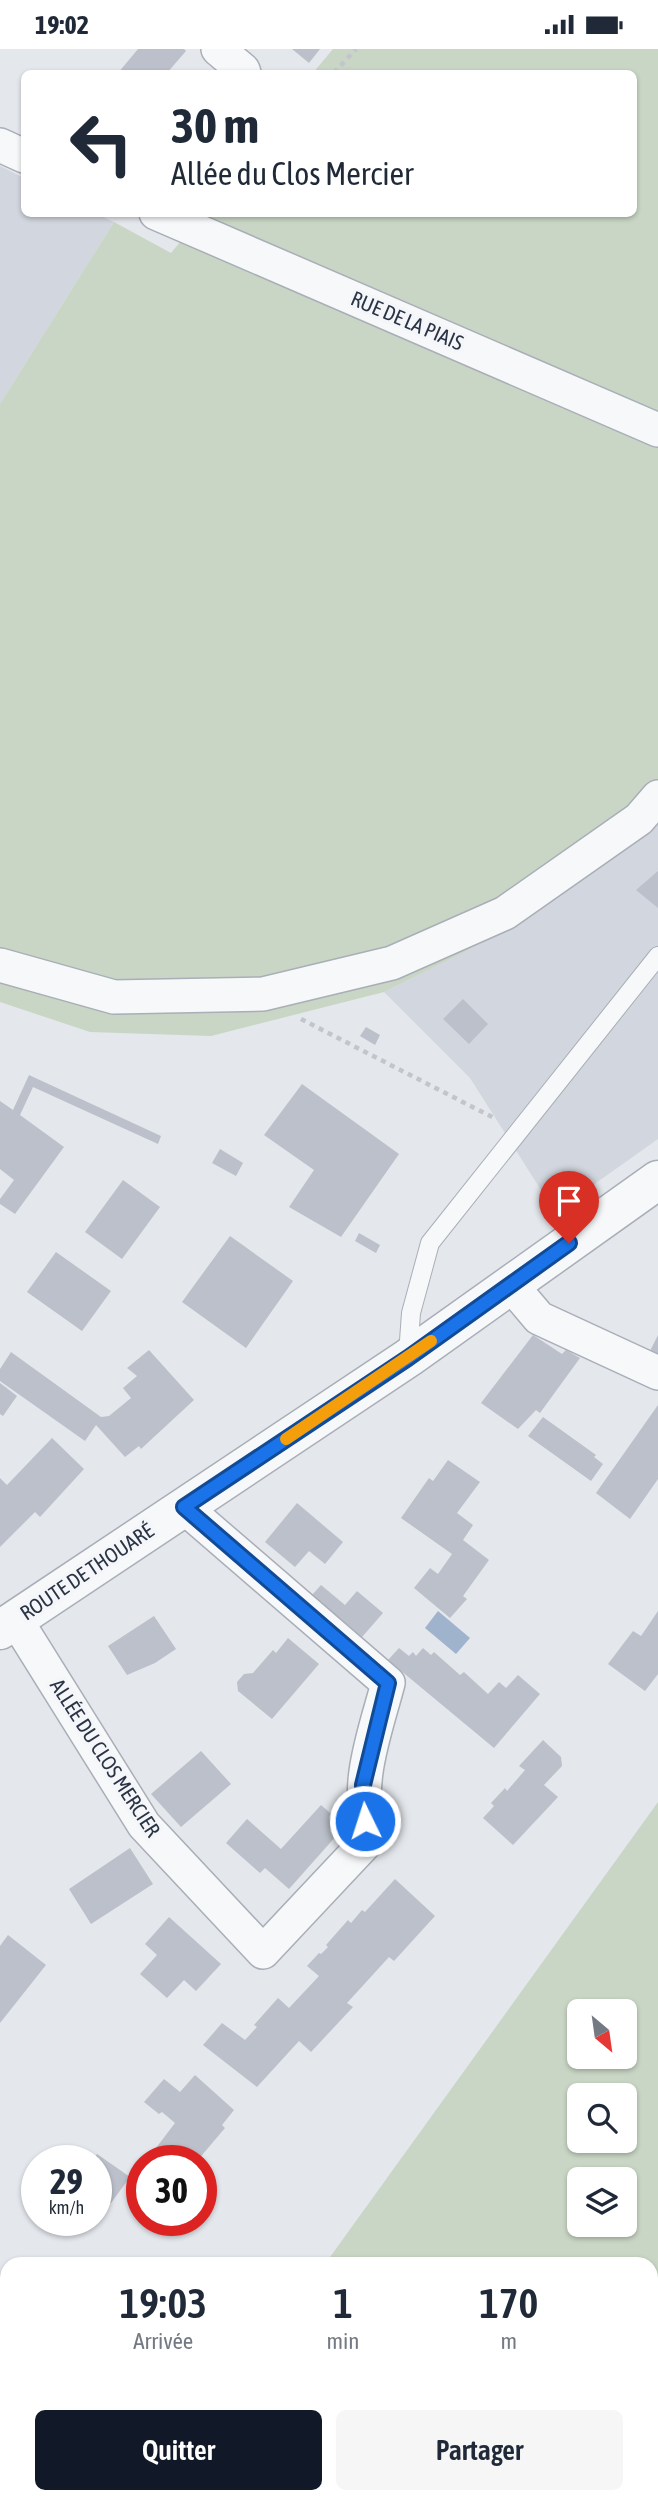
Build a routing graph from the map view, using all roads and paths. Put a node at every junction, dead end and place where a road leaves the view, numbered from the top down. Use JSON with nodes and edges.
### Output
{"nodes":[{"id":1,"x":218,"y":49,"type":"edge"},
{"id":2,"x":356,"y":49,"type":"edge"},
{"id":3,"x":243,"y":70,"type":"edge"},
{"id":4,"x":337,"y":70,"type":"edge"},
{"id":5,"x":0,"y":145,"type":"edge"},
{"id":6,"x":21,"y":155,"type":"edge"},
{"id":7,"x":169,"y":217,"type":"edge"},
{"id":8,"x":658,"y":430,"type":"edge"},
{"id":9,"x":658,"y":797,"type":"edge"},
{"id":10,"x":658,"y":957,"type":"edge"},
{"id":11,"x":0,"y":965,"type":"edge"},
{"id":12,"x":262,"y":994,"type":"junction"},
{"id":13,"x":520,"y":1131,"type":"junction"},
{"id":14,"x":658,"y":1179,"type":"edge"},
{"id":15,"x":511,"y":1285,"type":"junction"},
{"id":16,"x":408,"y":1358,"type":"junction"},
{"id":17,"x":658,"y":1373,"type":"edge"},
{"id":18,"x":184,"y":1507,"type":"junction"},
{"id":19,"x":8,"y":1625,"type":"edge"}],
"edges":[{"from":1,"to":3,"type":"street"},
{"from":2,"to":4,"type":"path"},
{"from":5,"to":6,"type":"street"},
{"from":7,"to":8,"type":"street","name":"RUE DE LA PIAIS"},
{"from":9,"to":12,"type":"street"},
{"from":10,"to":13,"type":"lane"},
{"from":11,"to":12,"type":"street"},
{"from":12,"to":13,"type":"path"},
{"from":13,"to":16,"type":"lane"},
{"from":14,"to":15,"type":"street","name":"ROUTE DE THOUARÉ"},
{"from":15,"to":16,"type":"street","name":"ROUTE DE THOUARÉ"},
{"from":15,"to":17,"type":"street"},
{"from":16,"to":18,"type":"street","name":"ROUTE DE THOUARÉ"},
{"from":18,"to":19,"type":"street","name":"ROUTE DE THOUARÉ"},
{"from":18,"to":19,"type":"street","name":"ALLÉE DU CLOS MERCIER"}]}
